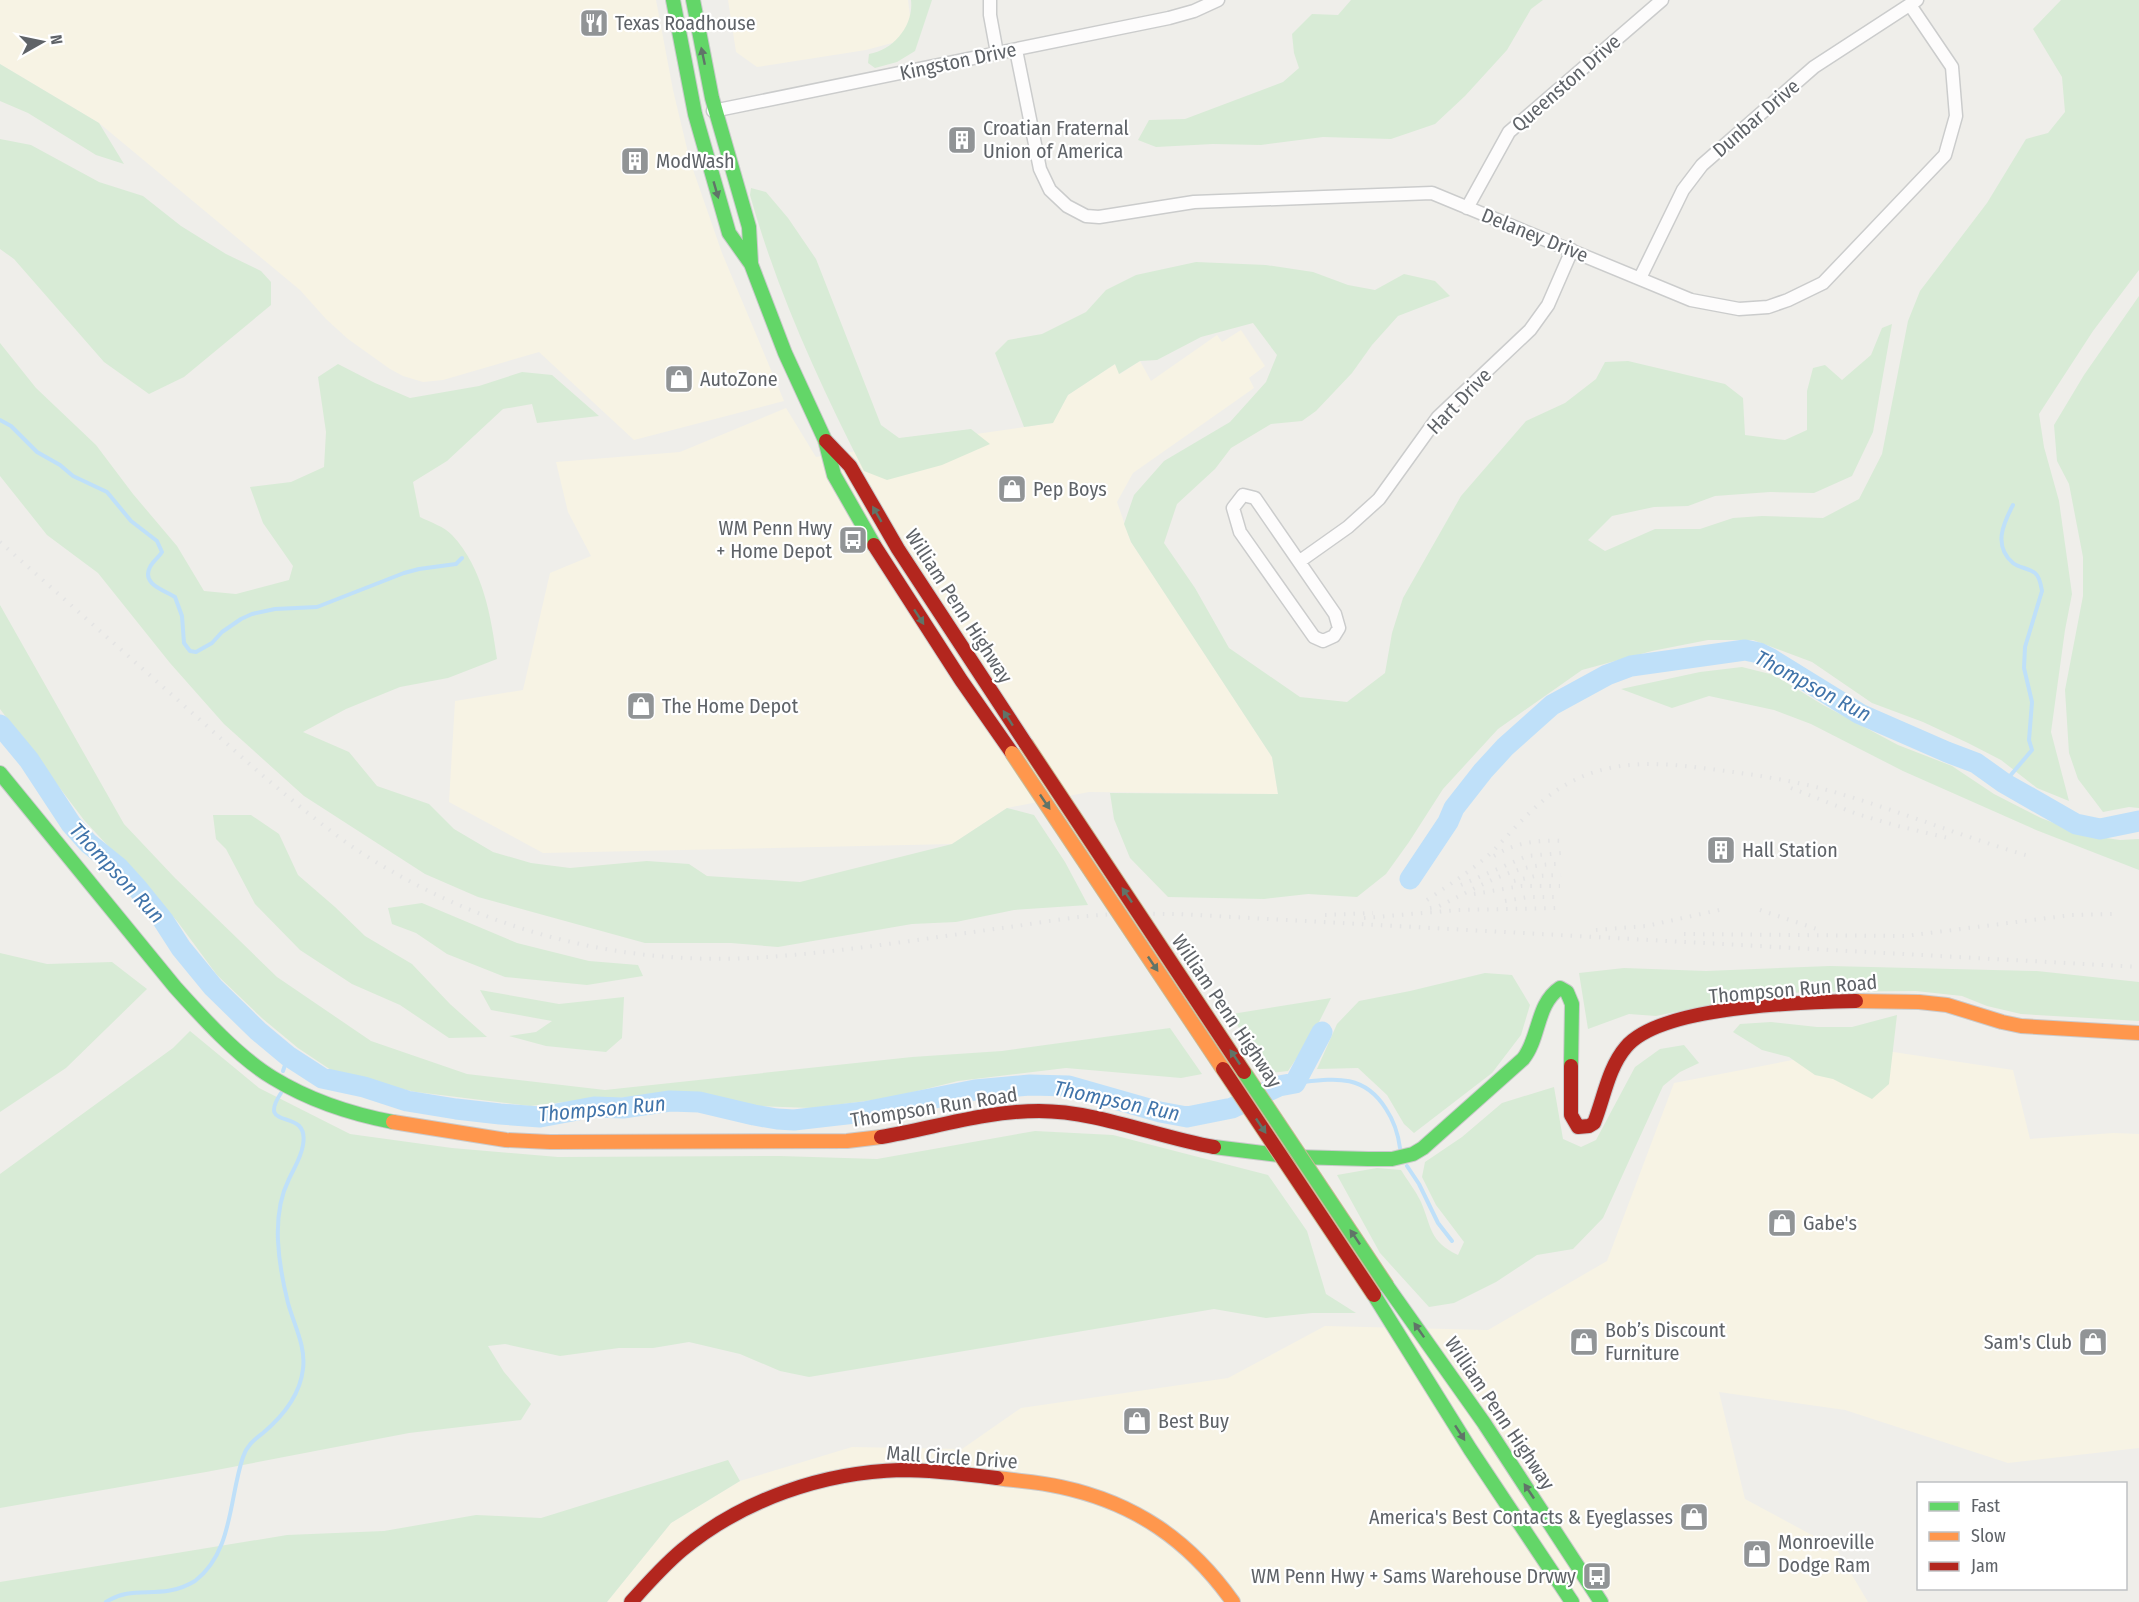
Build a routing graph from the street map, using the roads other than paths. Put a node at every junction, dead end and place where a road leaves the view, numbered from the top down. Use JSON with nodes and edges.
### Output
{"nodes":[{"id":1,"x":673,"y":0,"type":"edge"},
{"id":2,"x":693,"y":0,"type":"edge"},
{"id":3,"x":990,"y":0,"type":"edge"},
{"id":4,"x":1218,"y":0,"type":"edge"},
{"id":5,"x":1662,"y":0,"type":"edge"},
{"id":6,"x":1913,"y":2,"type":"edge"},
{"id":7,"x":1016,"y":50,"type":"junction"},
{"id":8,"x":997,"y":53,"type":"junction"},
{"id":9,"x":716,"y":111,"type":"junction"},
{"id":10,"x":695,"y":114,"type":"junction"},
{"id":11,"x":1467,"y":208,"type":"junction"},
{"id":12,"x":1572,"y":250,"type":"junction"},
{"id":13,"x":751,"y":264,"type":"junction"},
{"id":14,"x":1640,"y":278,"type":"junction"},
{"id":15,"x":825,"y":440,"type":"junction"},
{"id":16,"x":1299,"y":561,"type":"junction"},
{"id":17,"x":0,"y":773,"type":"edge"},
{"id":18,"x":2139,"y":1034,"type":"edge"},
{"id":19,"x":631,"y":1602,"type":"edge"},
{"id":20,"x":1233,"y":1602,"type":"edge"},
{"id":21,"x":1572,"y":1602,"type":"edge"},
{"id":22,"x":1601,"y":1602,"type":"edge"}],
"edges":[{"from":1,"to":10,"type":"main road","name":"William Penn Highway"},
{"from":9,"to":2,"type":"main road","name":"William Penn Highway","one_way":true},
{"from":3,"to":8,"type":"street"},
{"from":4,"to":7,"type":"street","name":"Kingston Drive"},
{"from":5,"to":11,"type":"street","name":"Queenston Drive"},
{"from":6,"to":14,"type":"street","name":"Dunbar Drive"},
{"from":6,"to":14,"type":"street","name":"Delaney Drive"},
{"from":7,"to":8,"type":"street","name":"Kingston Drive"},
{"from":7,"to":11,"type":"street","name":"Delaney Drive"},
{"from":8,"to":9,"type":"street","name":"Kingston Drive"},
{"from":9,"to":10,"type":"street","name":"Kingston Drive"},
{"from":9,"to":13,"type":"main road","name":"William Penn Highway"},
{"from":10,"to":13,"type":"main road","name":"William Penn Highway","one_way":true},
{"from":11,"to":12,"type":"street","name":"Delaney Drive"},
{"from":12,"to":14,"type":"street","name":"Delaney Drive"},
{"from":12,"to":16,"type":"street","name":"Hart Drive"},
{"from":13,"to":15,"type":"main road","name":"William Penn Highway"},
{"from":15,"to":21,"type":"main road","name":"William Penn Highway","one_way":true,"bridge":true},
{"from":22,"to":15,"type":"main road","name":"William Penn Highway","one_way":true,"bridge":true},
{"from":16,"to":16,"type":"street"},
{"from":17,"to":18,"type":"main road","name":"Thompson Run Road"},
{"from":19,"to":20,"type":"main road","name":"Mall Circle Drive"}]}
